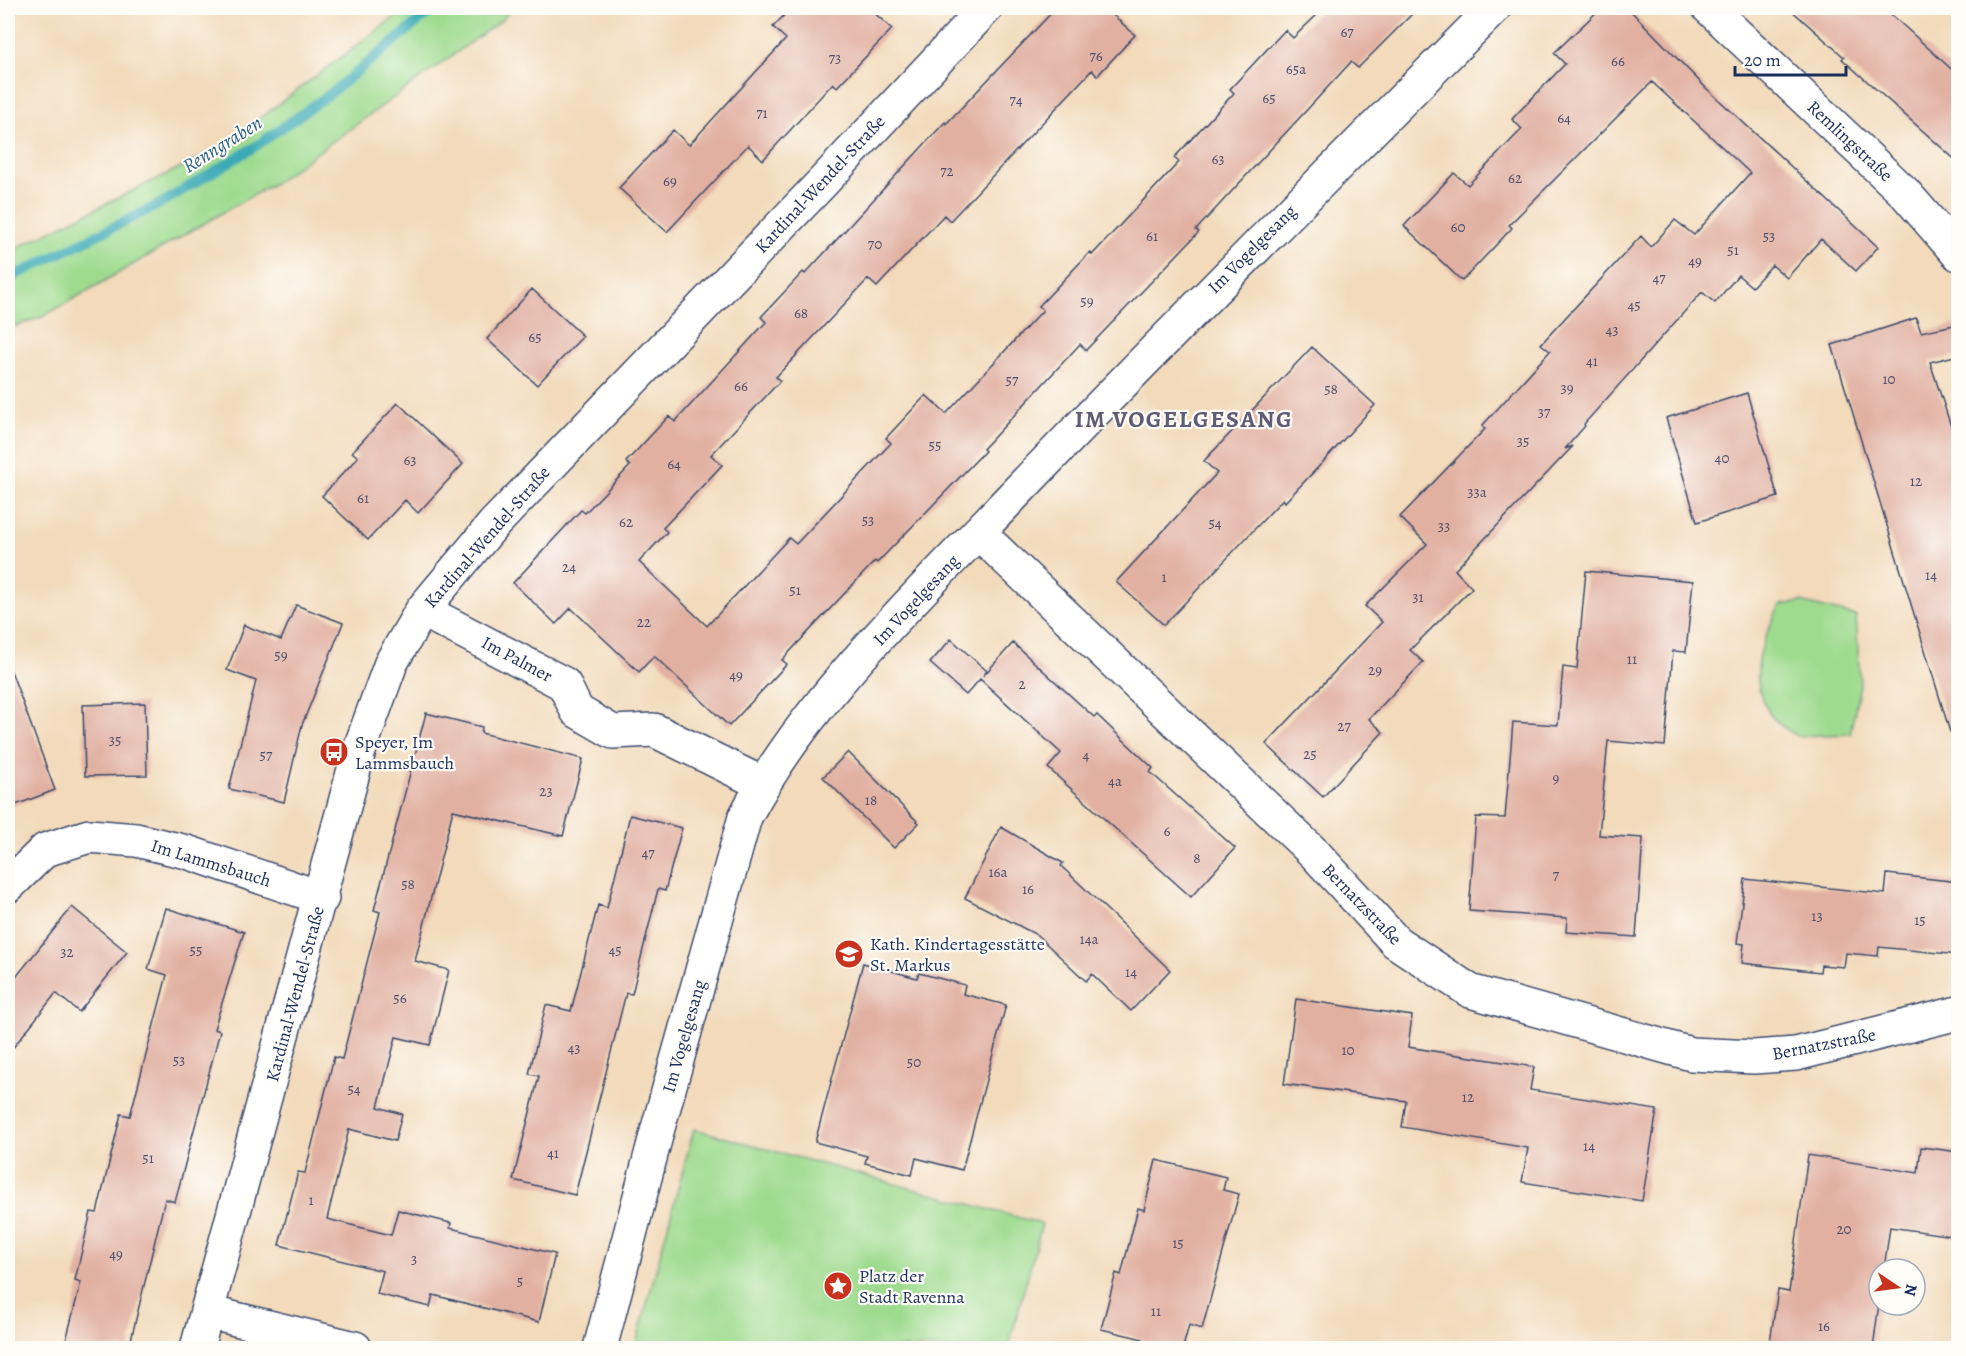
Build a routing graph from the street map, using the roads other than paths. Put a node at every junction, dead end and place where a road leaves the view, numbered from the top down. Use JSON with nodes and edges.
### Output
{"nodes":[{"id":1,"x":986,"y":8,"type":"edge"},
{"id":2,"x":1494,"y":8,"type":"edge"},
{"id":3,"x":1709,"y":8,"type":"edge"},
{"id":4,"x":1959,"y":254,"type":"edge"},
{"id":5,"x":979,"y":532,"type":"junction"},
{"id":6,"x":422,"y":609,"type":"junction"},
{"id":7,"x":763,"y":784,"type":"junction"},
{"id":8,"x":8,"y":886,"type":"edge"},
{"id":9,"x":322,"y":897,"type":"junction"},
{"id":10,"x":1959,"y":1013,"type":"edge"},
{"id":11,"x":207,"y":1312,"type":"junction"},
{"id":12,"x":197,"y":1348,"type":"edge"},
{"id":13,"x":355,"y":1348,"type":"edge"},
{"id":14,"x":600,"y":1348,"type":"edge"}],
"edges":[{"from":1,"to":6,"type":"street","name":"Kardinal-Wendel-Straße"},
{"from":2,"to":5,"type":"street","name":"Im Vogelgesang"},
{"from":3,"to":4,"type":"street","name":"Remlingstraße"},
{"from":5,"to":7,"type":"street","name":"Im Vogelgesang"},
{"from":5,"to":10,"type":"street","name":"Bernatzstraße"},
{"from":6,"to":7,"type":"street","name":"Im Palmer"},
{"from":6,"to":9,"type":"street","name":"Kardinal-Wendel-Straße"},
{"from":7,"to":14,"type":"street","name":"Im Vogelgesang"},
{"from":8,"to":9,"type":"street","name":"Im Lammsbauch"},
{"from":9,"to":11,"type":"street","name":"Kardinal-Wendel-Straße"},
{"from":11,"to":12,"type":"street","name":"Kardinal-Wendel-Straße"},
{"from":11,"to":13,"type":"street"}]}
